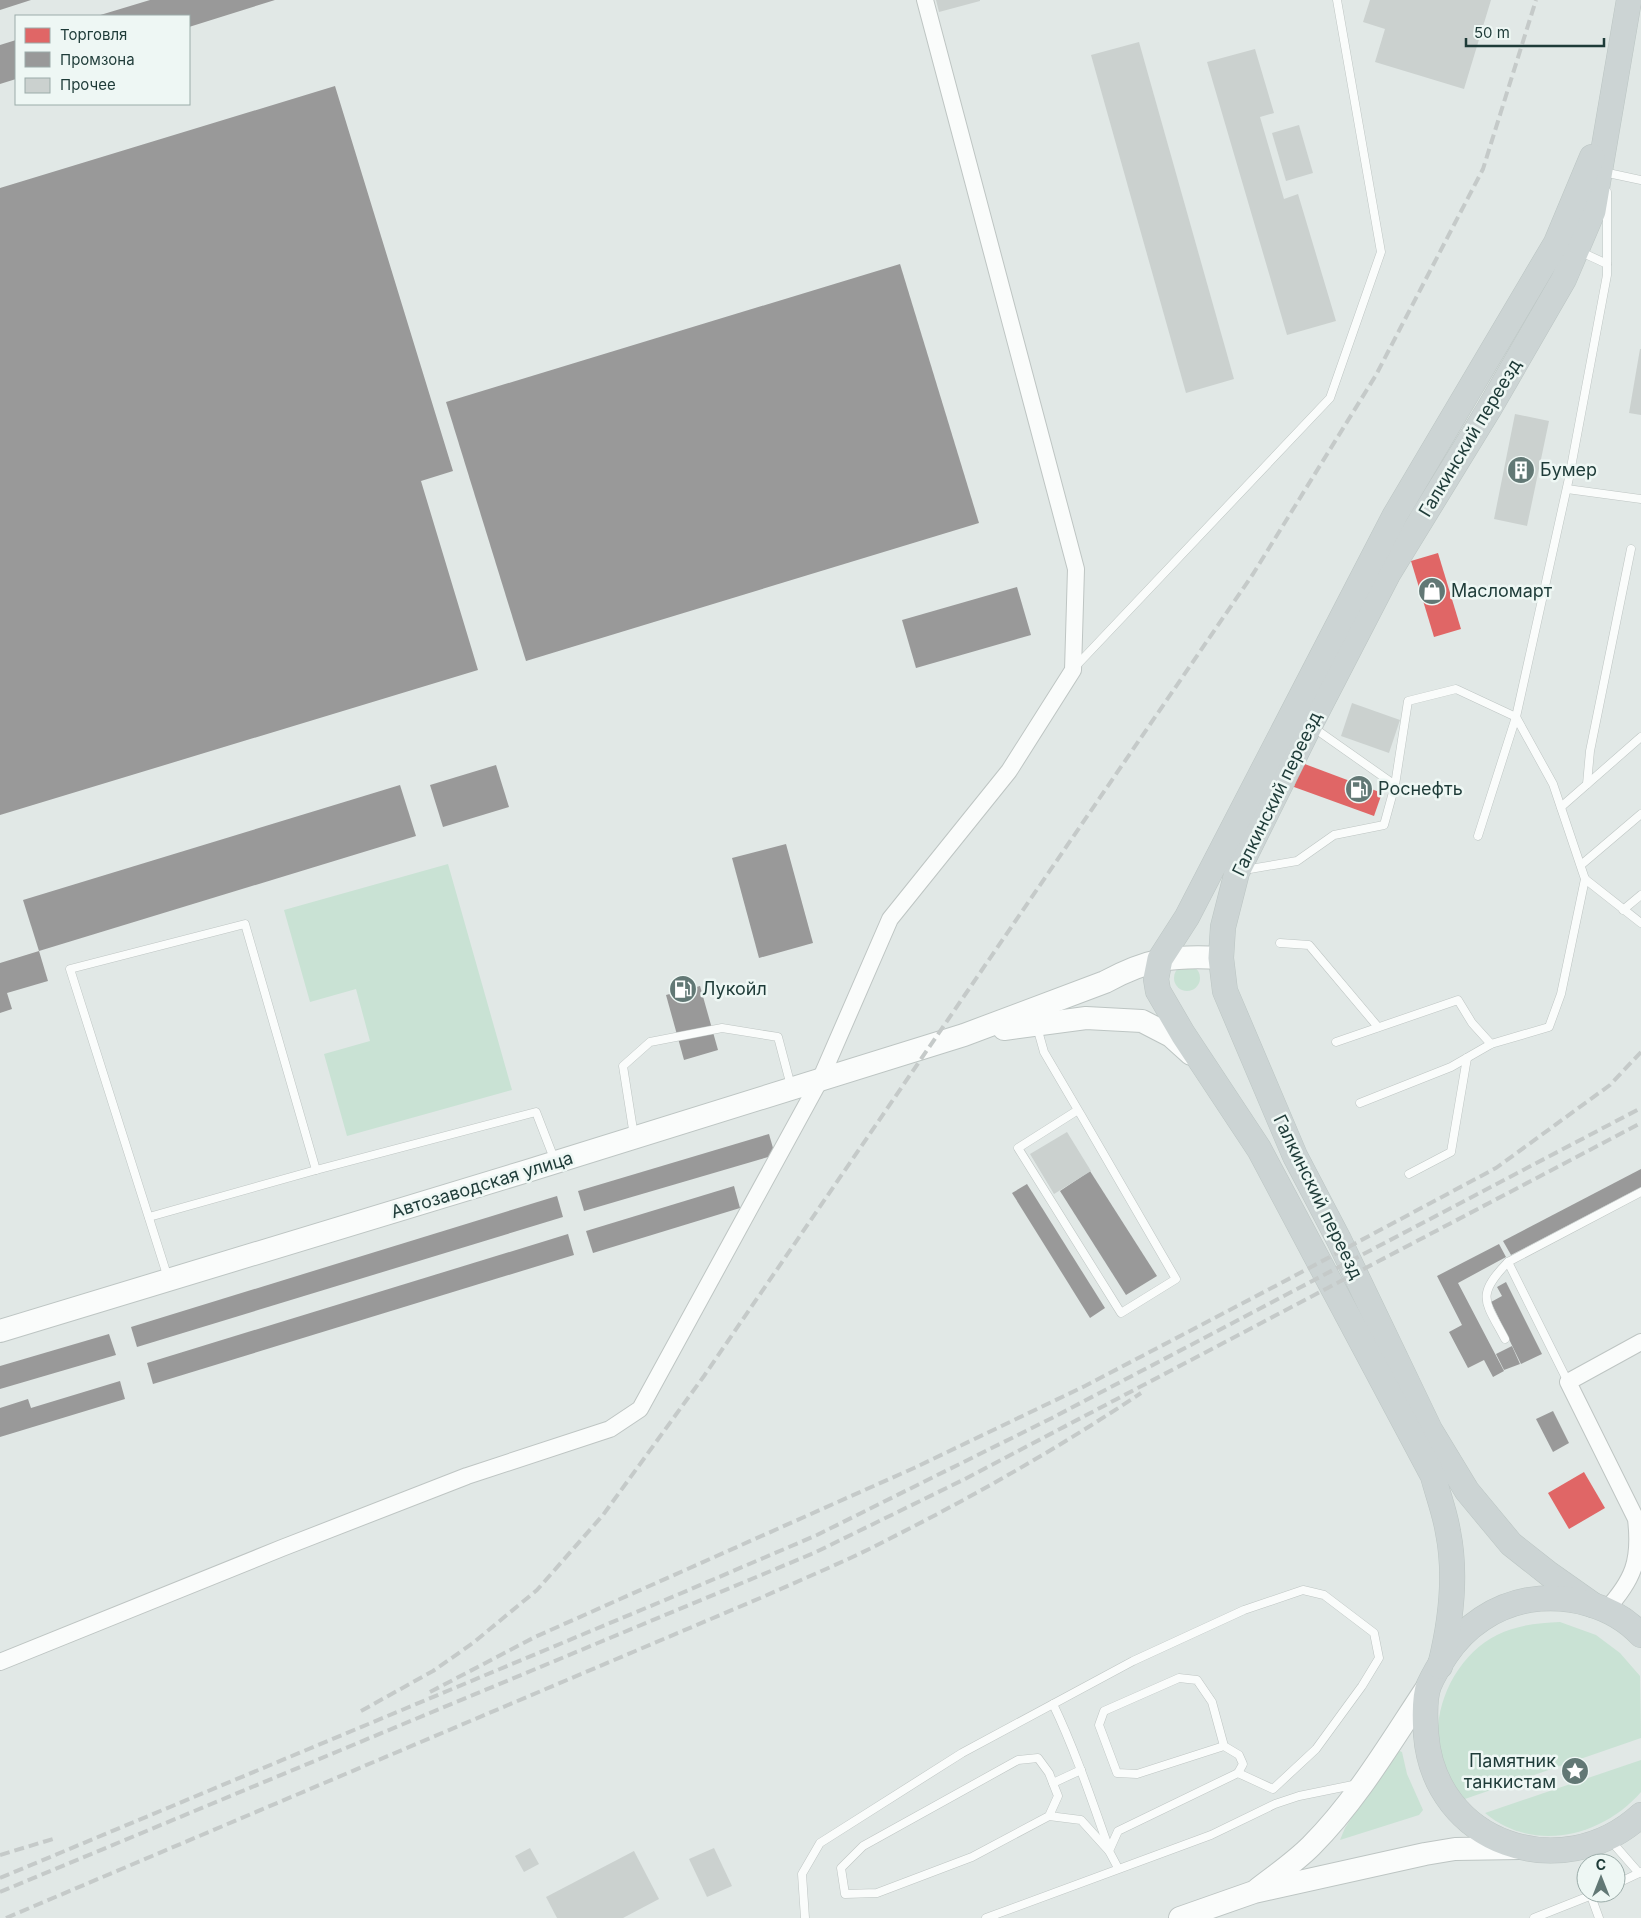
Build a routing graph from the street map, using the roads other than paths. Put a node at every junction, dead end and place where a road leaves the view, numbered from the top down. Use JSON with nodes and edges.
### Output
{"nodes":[{"id":1,"x":925,"y":0,"type":"edge"},
{"id":2,"x":1337,"y":0,"type":"edge"},
{"id":3,"x":1629,"y":0,"type":"edge"},
{"id":4,"x":1608,"y":120,"type":"junction"},
{"id":5,"x":1608,"y":173,"type":"junction"},
{"id":6,"x":1641,"y":180,"type":"edge"},
{"id":7,"x":1566,"y":247,"type":"junction"},
{"id":8,"x":1607,"y":264,"type":"junction"},
{"id":9,"x":1567,"y":488,"type":"junction"},
{"id":10,"x":1641,"y":499,"type":"edge"},
{"id":11,"x":1632,"y":549,"type":"dead end"},
{"id":12,"x":1073,"y":670,"type":"junction"},
{"id":13,"x":1516,"y":717,"type":"junction"},
{"id":14,"x":1310,"y":725,"type":"junction"},
{"id":15,"x":1641,"y":737,"type":"edge"},
{"id":16,"x":1587,"y":784,"type":"junction"},
{"id":17,"x":1395,"y":786,"type":"junction"},
{"id":18,"x":1561,"y":807,"type":"junction"},
{"id":19,"x":1641,"y":814,"type":"edge"},
{"id":20,"x":1478,"y":836,"type":"dead end"},
{"id":21,"x":1581,"y":865,"type":"junction"},
{"id":22,"x":1237,"y":872,"type":"junction"},
{"id":23,"x":1585,"y":879,"type":"junction"},
{"id":24,"x":1641,"y":896,"type":"edge"},
{"id":25,"x":1623,"y":910,"type":"junction"},
{"id":26,"x":1187,"y":917,"type":"junction"},
{"id":27,"x":1641,"y":923,"type":"edge"},
{"id":28,"x":1280,"y":942,"type":"dead end"},
{"id":29,"x":1221,"y":958,"type":"junction"},
{"id":30,"x":1160,"y":960,"type":"junction"},
{"id":31,"x":1127,"y":970,"type":"junction"},
{"id":32,"x":1037,"y":1016,"type":"junction"},
{"id":33,"x":1378,"y":1027,"type":"junction"},
{"id":34,"x":1336,"y":1042,"type":"dead end"},
{"id":35,"x":1491,"y":1044,"type":"junction"},
{"id":36,"x":1467,"y":1058,"type":"junction"},
{"id":37,"x":1209,"y":1071,"type":"junction"},
{"id":38,"x":820,"y":1080,"type":"junction"},
{"id":39,"x":792,"y":1088,"type":"junction"},
{"id":40,"x":1360,"y":1103,"type":"dead end"},
{"id":41,"x":1078,"y":1110,"type":"junction"},
{"id":42,"x":635,"y":1138,"type":"junction"},
{"id":43,"x":555,"y":1163,"type":"junction"},
{"id":44,"x":316,"y":1170,"type":"junction"},
{"id":45,"x":1409,"y":1174,"type":"dead end"},
{"id":46,"x":1641,"y":1192,"type":"edge"},
{"id":47,"x":149,"y":1217,"type":"junction"},
{"id":48,"x":1508,"y":1262,"type":"junction"},
{"id":49,"x":169,"y":1280,"type":"junction"},
{"id":50,"x":0,"y":1331,"type":"edge"},
{"id":51,"x":1505,"y":1339,"type":"dead end"},
{"id":52,"x":1641,"y":1342,"type":"edge"},
{"id":53,"x":1568,"y":1382,"type":"junction"},
{"id":54,"x":1615,"y":1614,"type":"edge"},
{"id":55,"x":1641,"y":1634,"type":"edge"},
{"id":56,"x":0,"y":1662,"type":"edge"},
{"id":57,"x":1434,"y":1676,"type":"junction"},
{"id":58,"x":1053,"y":1704,"type":"junction"},
{"id":59,"x":1224,"y":1746,"type":"junction"},
{"id":60,"x":1081,"y":1770,"type":"junction"},
{"id":61,"x":1238,"y":1773,"type":"junction"},
{"id":62,"x":1053,"y":1783,"type":"junction"},
{"id":63,"x":1362,"y":1783,"type":"junction"},
{"id":64,"x":1641,"y":1815,"type":"edge"},
{"id":65,"x":1049,"y":1816,"type":"junction"},
{"id":66,"x":1608,"y":1838,"type":"junction"},
{"id":67,"x":1525,"y":1848,"type":"junction"},
{"id":68,"x":1109,"y":1851,"type":"junction"},
{"id":69,"x":1118,"y":1868,"type":"junction"},
{"id":70,"x":1640,"y":1873,"type":"edge"},
{"id":71,"x":1626,"y":1879,"type":"edge"},
{"id":72,"x":1254,"y":1892,"type":"junction"},
{"id":73,"x":1576,"y":1902,"type":"edge"},
{"id":74,"x":1596,"y":1903,"type":"edge"},
{"id":75,"x":805,"y":1918,"type":"edge"},
{"id":76,"x":986,"y":1918,"type":"edge"},
{"id":77,"x":1180,"y":1918,"type":"edge"},
{"id":78,"x":1534,"y":1918,"type":"edge"},
{"id":79,"x":1599,"y":1918,"type":"edge"}],
"edges":[{"from":1,"to":12,"type":"street"},
{"from":2,"to":12,"type":"lane"},
{"from":3,"to":4,"type":"main road","name":"Галкинский переезд"},
{"from":4,"to":5,"type":"lane"},
{"from":4,"to":7,"type":"main road","name":"Галкинский переезд"},
{"from":5,"to":6,"type":"lane"},
{"from":5,"to":8,"type":"lane"},
{"from":7,"to":8,"type":"lane"},
{"from":7,"to":14,"type":"main road","name":"Галкинский переезд"},
{"from":7,"to":26,"type":"main road","name":"Галкинский переезд"},
{"from":8,"to":9,"type":"lane"},
{"from":9,"to":10,"type":"lane"},
{"from":9,"to":13,"type":"lane"},
{"from":11,"to":16,"type":"lane"},
{"from":12,"to":38,"type":"street"},
{"from":13,"to":17,"type":"lane"},
{"from":13,"to":18,"type":"lane"},
{"from":13,"to":20,"type":"lane"},
{"from":14,"to":17,"type":"lane"},
{"from":14,"to":22,"type":"main road","name":"Галкинский переезд"},
{"from":15,"to":16,"type":"lane"},
{"from":16,"to":18,"type":"lane"},
{"from":17,"to":22,"type":"lane"},
{"from":18,"to":21,"type":"lane"},
{"from":19,"to":21,"type":"lane"},
{"from":21,"to":23,"type":"lane"},
{"from":22,"to":29,"type":"main road","name":"Галкинский переезд"},
{"from":23,"to":25,"type":"lane"},
{"from":23,"to":35,"type":"lane"},
{"from":24,"to":25,"type":"lane"},
{"from":25,"to":27,"type":"lane"},
{"from":26,"to":30,"type":"main road","name":"Галкинский переезд"},
{"from":26,"to":31,"type":"street"},
{"from":28,"to":33,"type":"lane"},
{"from":29,"to":30,"type":"street"},
{"from":29,"to":54,"type":"main road","name":"Галкинский переезд"},
{"from":30,"to":31,"type":"street"},
{"from":30,"to":37,"type":"main road","name":"Галкинский переезд"},
{"from":31,"to":32,"type":"street"},
{"from":32,"to":37,"type":"street"},
{"from":32,"to":38,"type":"street","name":"Автозаводская улица"},
{"from":32,"to":41,"type":"lane"},
{"from":33,"to":34,"type":"lane"},
{"from":33,"to":35,"type":"lane"},
{"from":35,"to":36,"type":"lane"},
{"from":36,"to":40,"type":"lane"},
{"from":36,"to":45,"type":"lane"},
{"from":37,"to":57,"type":"main road","name":"Галкинский переезд"},
{"from":38,"to":39,"type":"street","name":"Автозаводская улица"},
{"from":38,"to":56,"type":"street"},
{"from":39,"to":42,"type":"street","name":"Автозаводская улица"},
{"from":39,"to":42,"type":"lane"},
{"from":41,"to":41,"type":"lane"},
{"from":42,"to":43,"type":"street","name":"Автозаводская улица"},
{"from":43,"to":44,"type":"lane"},
{"from":43,"to":49,"type":"street","name":"Автозаводская улица"},
{"from":44,"to":47,"type":"lane"},
{"from":44,"to":47,"type":"lane"},
{"from":46,"to":48,"type":"lane"},
{"from":47,"to":49,"type":"lane"},
{"from":48,"to":51,"type":"lane"},
{"from":48,"to":53,"type":"lane"},
{"from":49,"to":50,"type":"street","name":"Автозаводская улица"},
{"from":52,"to":53,"type":"street"},
{"from":53,"to":54,"type":"street"},
{"from":54,"to":55,"type":"main road","name":"Галкинский переезд"},
{"from":54,"to":57,"type":"main road"},
{"from":57,"to":63,"type":"street"},
{"from":57,"to":67,"type":"main road","name":"Галкинский переезд"},
{"from":58,"to":60,"type":"lane"},
{"from":58,"to":61,"type":"lane"},
{"from":58,"to":75,"type":"lane"},
{"from":59,"to":59,"type":"lane"},
{"from":59,"to":61,"type":"lane"},
{"from":60,"to":62,"type":"lane"},
{"from":60,"to":68,"type":"lane"},
{"from":61,"to":68,"type":"lane"},
{"from":62,"to":65,"type":"lane"},
{"from":62,"to":65,"type":"lane"},
{"from":63,"to":69,"type":"lane"},
{"from":63,"to":72,"type":"street"},
{"from":64,"to":66,"type":"main road","name":"Галкинский переезд"},
{"from":65,"to":68,"type":"lane"},
{"from":66,"to":67,"type":"main road","name":"Галкинский переезд"},
{"from":66,"to":70,"type":"lane"},
{"from":67,"to":72,"type":"street"},
{"from":68,"to":69,"type":"lane"},
{"from":69,"to":76,"type":"lane"},
{"from":70,"to":71,"type":"lane"},
{"from":72,"to":77,"type":"street"},
{"from":73,"to":78,"type":"lane"},
{"from":74,"to":79,"type":"lane"}]}
